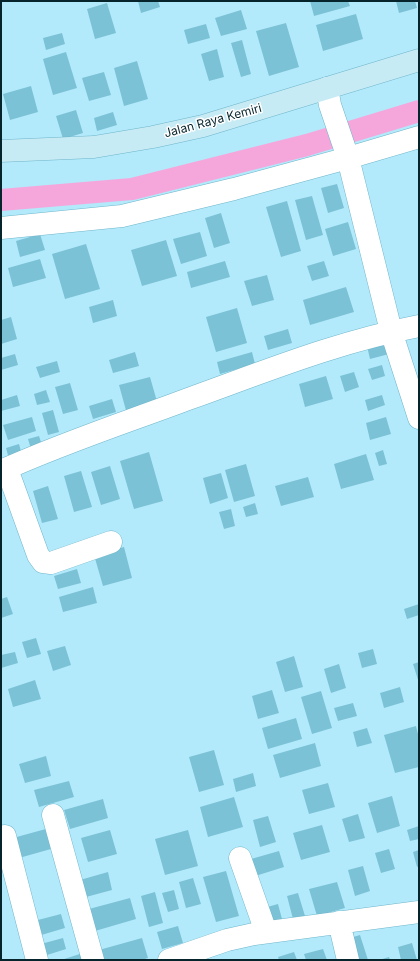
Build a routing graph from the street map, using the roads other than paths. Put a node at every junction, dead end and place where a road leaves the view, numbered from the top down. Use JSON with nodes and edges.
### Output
{"nodes":[{"id":1,"x":419,"y":60,"type":"edge"},
{"id":2,"x":328,"y":97,"type":"junction"},
{"id":3,"x":419,"y":137,"type":"edge"},
{"id":4,"x":1,"y":152,"type":"edge"},
{"id":5,"x":346,"y":154,"type":"junction"},
{"id":6,"x":1,"y":228,"type":"edge"},
{"id":7,"x":419,"y":326,"type":"edge"},
{"id":8,"x":391,"y":331,"type":"junction"},
{"id":9,"x":419,"y":418,"type":"edge"},
{"id":10,"x":4,"y":470,"type":"edge"},
{"id":11,"x":110,"y":542,"type":"dead end"},
{"id":12,"x":53,"y":815,"type":"dead end"},
{"id":13,"x":5,"y":836,"type":"dead end"},
{"id":14,"x":240,"y":858,"type":"dead end"},
{"id":15,"x":419,"y":912,"type":"edge"},
{"id":16,"x":339,"y":922,"type":"junction"},
{"id":17,"x":266,"y":932,"type":"junction"},
{"id":18,"x":38,"y":960,"type":"edge"},
{"id":19,"x":93,"y":960,"type":"edge"},
{"id":20,"x":169,"y":960,"type":"edge"},
{"id":21,"x":348,"y":960,"type":"edge"}],
"edges":[{"from":1,"to":2,"type":"main road","name":"Jalan Raya Kemiri"},
{"from":2,"to":4,"type":"main road","name":"Jalan Raya Kemiri"},
{"from":2,"to":5,"type":"street"},
{"from":3,"to":5,"type":"street"},
{"from":5,"to":6,"type":"street"},
{"from":5,"to":8,"type":"street"},
{"from":7,"to":8,"type":"street"},
{"from":8,"to":9,"type":"street"},
{"from":8,"to":10,"type":"street"},
{"from":10,"to":11,"type":"street"},
{"from":12,"to":19,"type":"street"},
{"from":13,"to":18,"type":"street"},
{"from":14,"to":17,"type":"street"},
{"from":15,"to":16,"type":"street"},
{"from":16,"to":17,"type":"street"},
{"from":16,"to":21,"type":"street"},
{"from":17,"to":20,"type":"street"}]}
